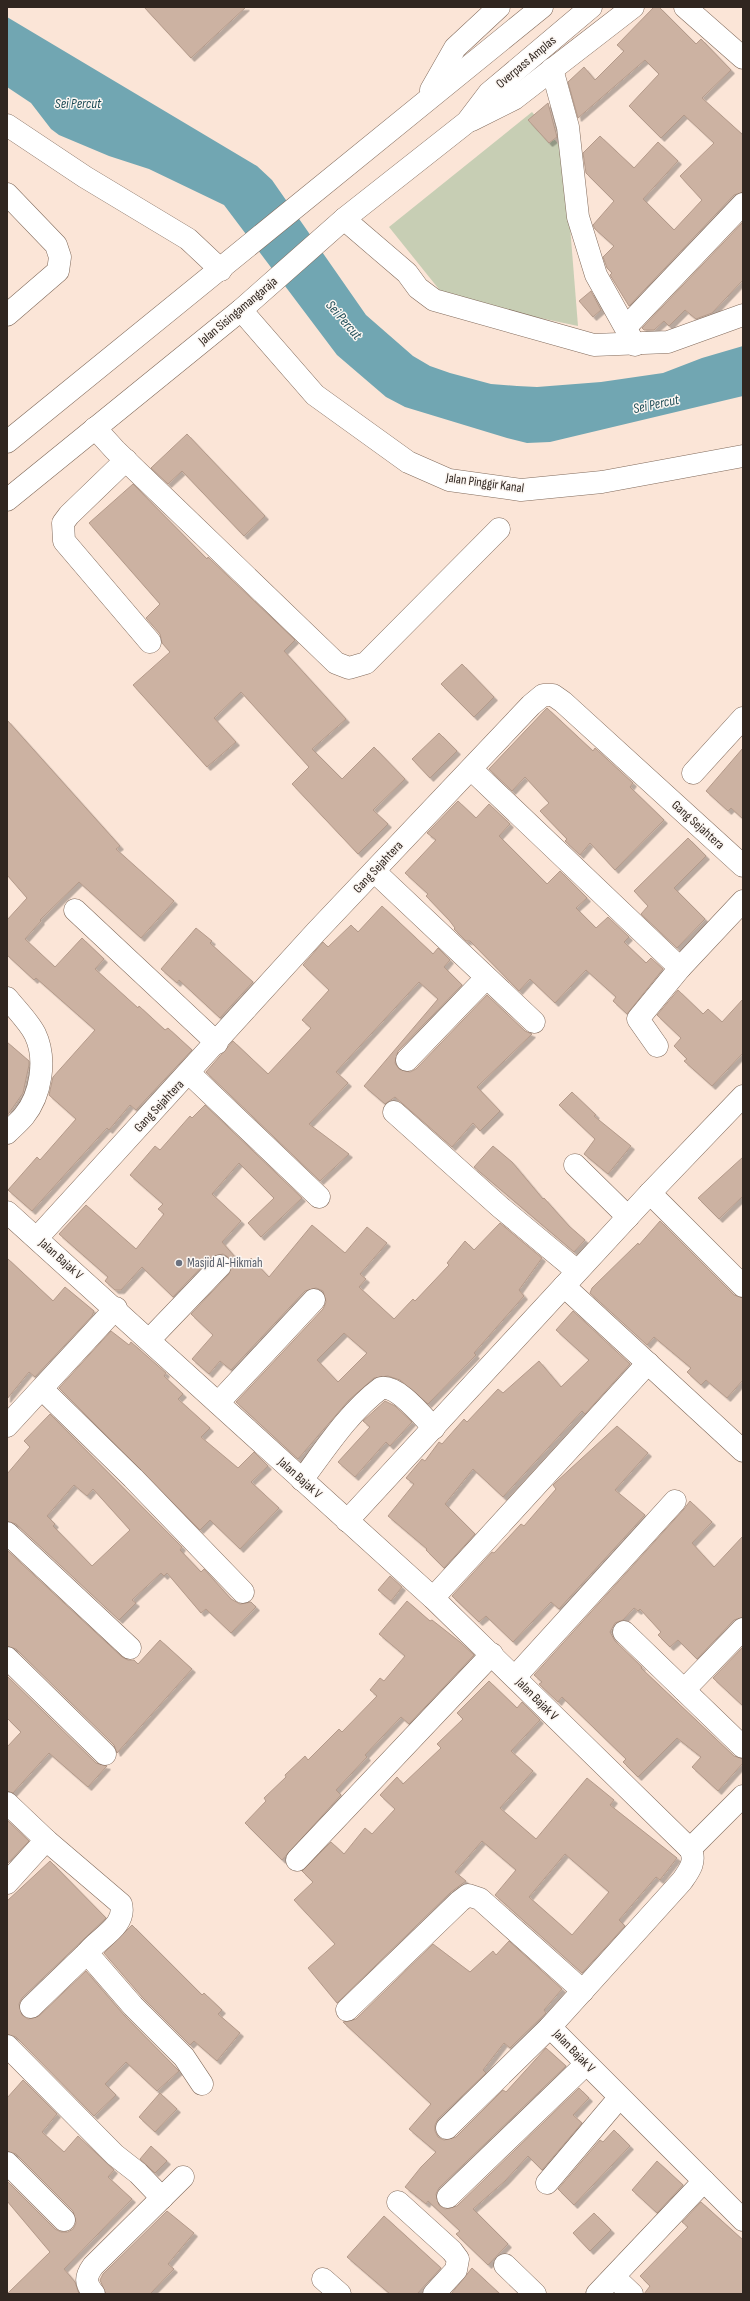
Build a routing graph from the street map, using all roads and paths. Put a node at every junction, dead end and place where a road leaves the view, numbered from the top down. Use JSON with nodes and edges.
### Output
{"nodes":[{"id":1,"x":542,"y":7,"type":"edge"},
{"id":2,"x":591,"y":7,"type":"edge"},
{"id":3,"x":633,"y":7,"type":"edge"},
{"id":4,"x":685,"y":7,"type":"edge"},
{"id":5,"x":497,"y":8,"type":"edge"},
{"id":6,"x":743,"y":58,"type":"edge"},
{"id":7,"x":552,"y":69,"type":"junction"},
{"id":8,"x":424,"y":101,"type":"junction"},
{"id":9,"x":467,"y":122,"type":"junction"},
{"id":10,"x":7,"y":125,"type":"edge"},
{"id":11,"x":7,"y":194,"type":"edge"},
{"id":12,"x":743,"y":204,"type":"edge"},
{"id":13,"x":344,"y":219,"type":"junction"},
{"id":14,"x":224,"y":267,"type":"junction"},
{"id":15,"x":240,"y":310,"type":"junction"},
{"id":16,"x":7,"y":314,"type":"edge"},
{"id":17,"x":743,"y":315,"type":"edge"},
{"id":18,"x":630,"y":336,"type":"junction"},
{"id":19,"x":95,"y":428,"type":"junction"},
{"id":20,"x":7,"y":442,"type":"edge"},
{"id":21,"x":743,"y":456,"type":"edge"},
{"id":22,"x":126,"y":460,"type":"junction"},
{"id":23,"x":7,"y":500,"type":"edge"},
{"id":24,"x":499,"y":528,"type":"dead end"},
{"id":25,"x":150,"y":642,"type":"dead end"},
{"id":26,"x":743,"y":718,"type":"edge"},
{"id":27,"x":471,"y":769,"type":"junction"},
{"id":28,"x":693,"y":773,"type":"dead end"},
{"id":29,"x":743,"y":866,"type":"edge"},
{"id":30,"x":374,"y":871,"type":"junction"},
{"id":31,"x":743,"y":900,"type":"edge"},
{"id":32,"x":75,"y":910,"type":"dead end"},
{"id":33,"x":680,"y":968,"type":"junction"},
{"id":34,"x":486,"y":978,"type":"junction"},
{"id":35,"x":7,"y":998,"type":"edge"},
{"id":36,"x":534,"y":1022,"type":"dead end"},
{"id":37,"x":217,"y":1043,"type":"junction"},
{"id":38,"x":657,"y":1046,"type":"dead end"},
{"id":39,"x":407,"y":1060,"type":"dead end"},
{"id":40,"x":189,"y":1074,"type":"junction"},
{"id":41,"x":743,"y":1096,"type":"edge"},
{"id":42,"x":394,"y":1112,"type":"dead end"},
{"id":43,"x":7,"y":1133,"type":"edge"},
{"id":44,"x":575,"y":1164,"type":"dead end"},
{"id":45,"x":650,"y":1193,"type":"junction"},
{"id":46,"x":319,"y":1197,"type":"dead end"},
{"id":47,"x":7,"y":1212,"type":"edge"},
{"id":48,"x":628,"y":1217,"type":"junction"},
{"id":49,"x":37,"y":1238,"type":"junction"},
{"id":50,"x":220,"y":1266,"type":"dead end"},
{"id":51,"x":571,"y":1279,"type":"junction"},
{"id":52,"x":743,"y":1286,"type":"edge"},
{"id":53,"x":314,"y":1300,"type":"dead end"},
{"id":54,"x":116,"y":1308,"type":"junction"},
{"id":55,"x":150,"y":1339,"type":"junction"},
{"id":56,"x":648,"y":1363,"type":"junction"},
{"id":57,"x":42,"y":1389,"type":"junction"},
{"id":58,"x":218,"y":1403,"type":"junction"},
{"id":59,"x":7,"y":1426,"type":"edge"},
{"id":60,"x":434,"y":1428,"type":"junction"},
{"id":61,"x":743,"y":1451,"type":"edge"},
{"id":62,"x":302,"y":1480,"type":"junction"},
{"id":63,"x":676,"y":1501,"type":"dead end"},
{"id":64,"x":347,"y":1521,"type":"junction"},
{"id":65,"x":7,"y":1533,"type":"edge"},
{"id":66,"x":243,"y":1592,"type":"dead end"},
{"id":67,"x":433,"y":1598,"type":"junction"},
{"id":68,"x":743,"y":1628,"type":"edge"},
{"id":69,"x":624,"y":1632,"type":"dead end"},
{"id":70,"x":130,"y":1648,"type":"dead end"},
{"id":71,"x":492,"y":1654,"type":"junction"},
{"id":72,"x":7,"y":1658,"type":"edge"},
{"id":73,"x":515,"y":1677,"type":"junction"},
{"id":74,"x":684,"y":1690,"type":"junction"},
{"id":75,"x":743,"y":1747,"type":"edge"},
{"id":76,"x":105,"y":1754,"type":"dead end"},
{"id":77,"x":743,"y":1796,"type":"edge"},
{"id":78,"x":7,"y":1803,"type":"edge"},
{"id":79,"x":46,"y":1840,"type":"junction"},
{"id":80,"x":690,"y":1849,"type":"junction"},
{"id":81,"x":297,"y":1860,"type":"dead end"},
{"id":82,"x":7,"y":1883,"type":"edge"},
{"id":83,"x":87,"y":1953,"type":"junction"},
{"id":84,"x":583,"y":1991,"type":"junction"},
{"id":85,"x":31,"y":2007,"type":"dead end"},
{"id":86,"x":348,"y":2010,"type":"dead end"},
{"id":87,"x":550,"y":2027,"type":"junction"},
{"id":88,"x":7,"y":2046,"type":"edge"},
{"id":89,"x":586,"y":2064,"type":"junction"},
{"id":90,"x":202,"y":2084,"type":"dead end"},
{"id":91,"x":619,"y":2098,"type":"junction"},
{"id":92,"x":447,"y":2128,"type":"dead end"},
{"id":93,"x":7,"y":2162,"type":"edge"},
{"id":94,"x":183,"y":2178,"type":"dead end"},
{"id":95,"x":704,"y":2181,"type":"junction"},
{"id":96,"x":547,"y":2183,"type":"dead end"},
{"id":97,"x":448,"y":2197,"type":"dead end"},
{"id":98,"x":162,"y":2198,"type":"junction"},
{"id":99,"x":398,"y":2202,"type":"dead end"},
{"id":100,"x":64,"y":2220,"type":"dead end"},
{"id":101,"x":743,"y":2220,"type":"edge"},
{"id":102,"x":505,"y":2265,"type":"dead end"},
{"id":103,"x":614,"y":2277,"type":"junction"},
{"id":104,"x":323,"y":2278,"type":"dead end"},
{"id":105,"x":94,"y":2294,"type":"edge"},
{"id":106,"x":340,"y":2294,"type":"edge"},
{"id":107,"x":434,"y":2294,"type":"edge"},
{"id":108,"x":535,"y":2294,"type":"edge"},
{"id":109,"x":597,"y":2294,"type":"edge"},
{"id":110,"x":632,"y":2294,"type":"edge"}],
"edges":[{"from":1,"to":8,"type":"main road"},
{"from":2,"to":9,"type":"main road","name":"Overpass Amplas"},
{"from":3,"to":7,"type":"main road"},
{"from":4,"to":6,"type":"main road"},
{"from":5,"to":8,"type":"main road"},
{"from":7,"to":9,"type":"main road"},
{"from":7,"to":18,"type":"main road"},
{"from":8,"to":14,"type":"main road"},
{"from":9,"to":13,"type":"main road","name":"Jalan Sisingamangaraja"},
{"from":10,"to":14,"type":"main road"},
{"from":11,"to":16,"type":"main road"},
{"from":12,"to":18,"type":"main road"},
{"from":13,"to":15,"type":"main road","name":"Jalan Sisingamangaraja"},
{"from":13,"to":18,"type":"main road"},
{"from":14,"to":20,"type":"main road"},
{"from":15,"to":19,"type":"main road","name":"Jalan Sisingamangaraja"},
{"from":15,"to":21,"type":"main road","name":"Jalan Pinggir Kanal"},
{"from":17,"to":18,"type":"main road"},
{"from":19,"to":22,"type":"main road"},
{"from":19,"to":23,"type":"main road","name":"Jalan Sisingamangaraja"},
{"from":22,"to":24,"type":"main road"},
{"from":22,"to":25,"type":"main road"},
{"from":26,"to":28,"type":"main road"},
{"from":27,"to":29,"type":"main road","name":"Gang Sejahtera"},
{"from":27,"to":30,"type":"main road","name":"Gang Sejahtera"},
{"from":27,"to":33,"type":"main road"},
{"from":30,"to":34,"type":"main road"},
{"from":30,"to":37,"type":"main road","name":"Gang Sejahtera"},
{"from":31,"to":33,"type":"main road"},
{"from":32,"to":37,"type":"main road"},
{"from":33,"to":38,"type":"main road"},
{"from":34,"to":36,"type":"main road"},
{"from":34,"to":39,"type":"main road"},
{"from":35,"to":43,"type":"main road"},
{"from":37,"to":40,"type":"main road","name":"Gang Sejahtera"},
{"from":40,"to":46,"type":"main road"},
{"from":40,"to":49,"type":"main road","name":"Gang Sejahtera"},
{"from":41,"to":45,"type":"main road"},
{"from":42,"to":51,"type":"main road"},
{"from":44,"to":48,"type":"main road"},
{"from":45,"to":48,"type":"main road"},
{"from":45,"to":52,"type":"main road"},
{"from":47,"to":49,"type":"main road","name":"Jalan Bajak V"},
{"from":48,"to":51,"type":"main road"},
{"from":49,"to":54,"type":"main road","name":"Jalan Bajak V"},
{"from":50,"to":55,"type":"main road"},
{"from":51,"to":56,"type":"main road"},
{"from":51,"to":60,"type":"main road"},
{"from":53,"to":58,"type":"main road"},
{"from":54,"to":55,"type":"main road","name":"Jalan Bajak V"},
{"from":54,"to":57,"type":"main road"},
{"from":55,"to":58,"type":"main road","name":"Jalan Bajak V"},
{"from":56,"to":61,"type":"main road"},
{"from":56,"to":67,"type":"main road"},
{"from":57,"to":59,"type":"main road"},
{"from":57,"to":66,"type":"main road"},
{"from":58,"to":62,"type":"main road","name":"Jalan Bajak V"},
{"from":60,"to":62,"type":"main road"},
{"from":60,"to":64,"type":"main road"},
{"from":62,"to":64,"type":"main road","name":"Jalan Bajak V"},
{"from":63,"to":73,"type":"main road"},
{"from":64,"to":67,"type":"main road","name":"Jalan Bajak V"},
{"from":65,"to":70,"type":"main road"},
{"from":67,"to":71,"type":"main road","name":"Jalan Bajak V"},
{"from":68,"to":74,"type":"main road"},
{"from":69,"to":74,"type":"main road"},
{"from":71,"to":73,"type":"main road","name":"Jalan Bajak V"},
{"from":71,"to":81,"type":"main road"},
{"from":72,"to":76,"type":"main road"},
{"from":73,"to":80,"type":"main road","name":"Jalan Bajak V"},
{"from":74,"to":75,"type":"main road"},
{"from":77,"to":80,"type":"main road"},
{"from":78,"to":79,"type":"main road"},
{"from":79,"to":82,"type":"main road"},
{"from":79,"to":83,"type":"main road"},
{"from":80,"to":84,"type":"main road","name":"Jalan Bajak V"},
{"from":83,"to":85,"type":"main road"},
{"from":83,"to":90,"type":"main road"},
{"from":84,"to":86,"type":"main road"},
{"from":84,"to":87,"type":"main road","name":"Jalan Bajak V"},
{"from":87,"to":89,"type":"main road","name":"Jalan Bajak V"},
{"from":87,"to":92,"type":"main road"},
{"from":88,"to":98,"type":"main road"},
{"from":89,"to":91,"type":"main road","name":"Jalan Bajak V"},
{"from":89,"to":97,"type":"main road"},
{"from":91,"to":95,"type":"main road","name":"Jalan Bajak V"},
{"from":91,"to":96,"type":"main road"},
{"from":93,"to":100,"type":"main road"},
{"from":94,"to":98,"type":"main road"},
{"from":95,"to":101,"type":"main road","name":"Jalan Bajak V"},
{"from":95,"to":103,"type":"main road"},
{"from":98,"to":105,"type":"main road"},
{"from":99,"to":107,"type":"main road"},
{"from":102,"to":108,"type":"main road"},
{"from":103,"to":109,"type":"main road"},
{"from":103,"to":110,"type":"main road"},
{"from":104,"to":106,"type":"main road"}]}
